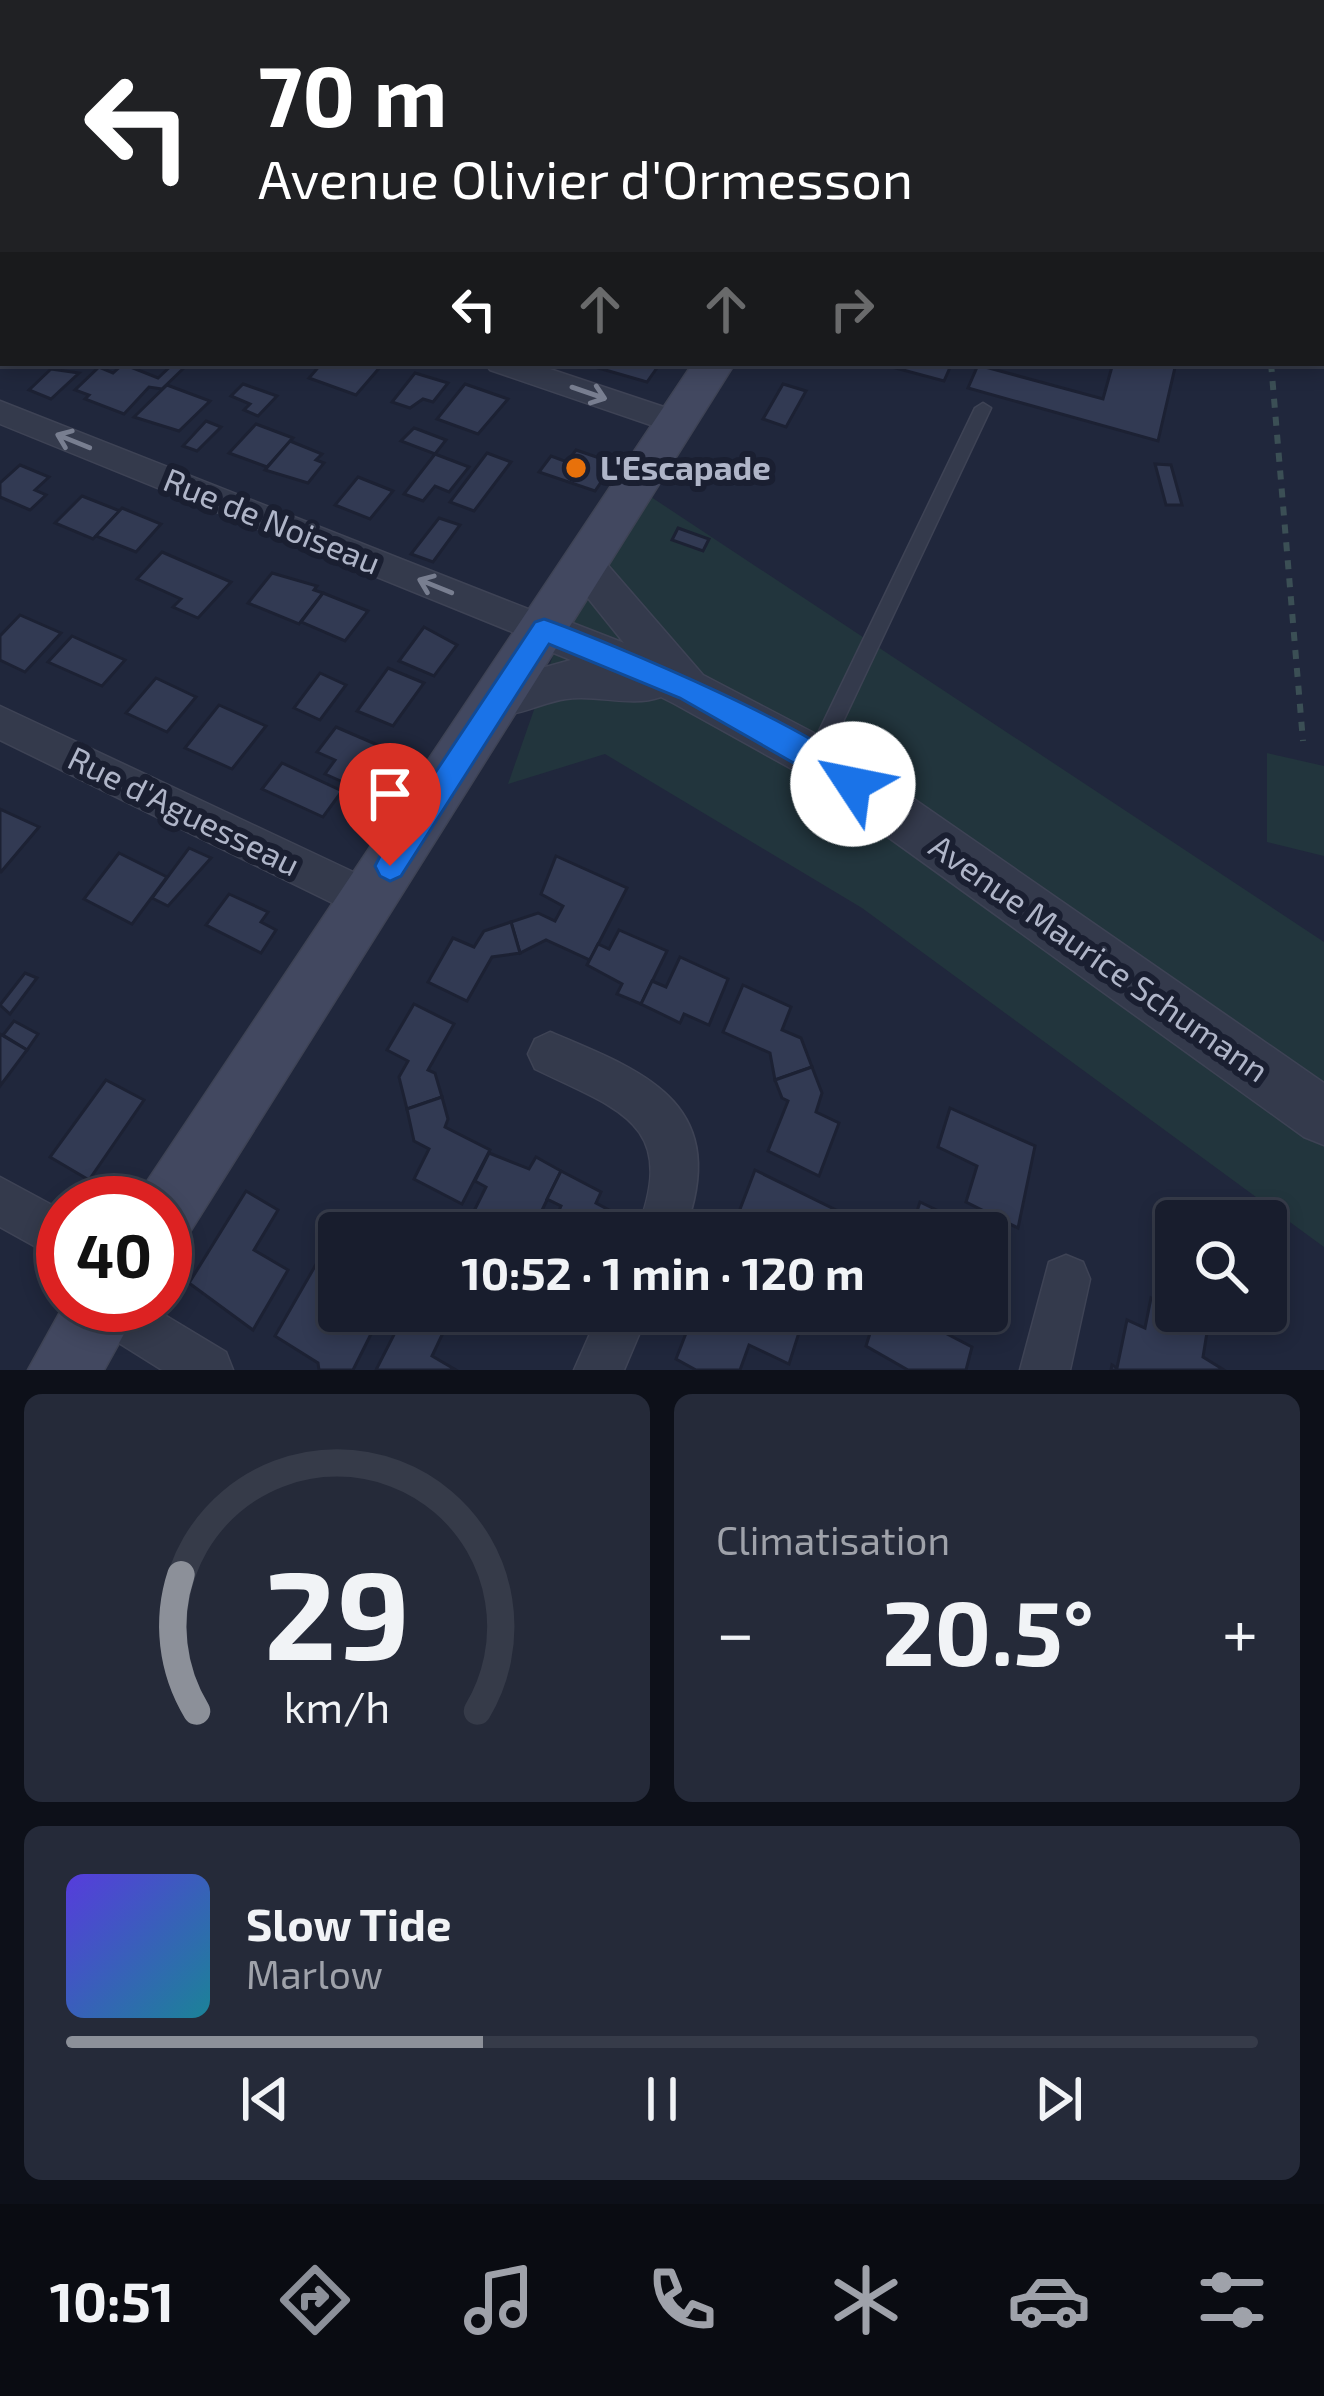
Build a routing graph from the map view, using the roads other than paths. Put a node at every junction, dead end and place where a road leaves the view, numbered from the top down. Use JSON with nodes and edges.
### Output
{"nodes":[{"id":1,"x":509,"y":366,"type":"edge"},
{"id":2,"x":712,"y":366,"type":"edge"},
{"id":3,"x":983,"y":408,"type":"dead end"},
{"id":4,"x":0,"y":412,"type":"edge"},
{"id":5,"x":677,"y":423,"type":"junction"},
{"id":6,"x":584,"y":567,"type":"junction"},
{"id":7,"x":544,"y":630,"type":"junction"},
{"id":8,"x":689,"y":689,"type":"junction"},
{"id":9,"x":499,"y":698,"type":"junction"},
{"id":10,"x":0,"y":722,"type":"edge"},
{"id":11,"x":816,"y":758,"type":"junction"},
{"id":12,"x":369,"y":900,"type":"junction"},
{"id":13,"x":550,"y":1054,"type":"dead end"},
{"id":14,"x":1324,"y":1117,"type":"edge"},
{"id":15,"x":189,"y":1176,"type":"edge"},
{"id":16,"x":0,"y":1199,"type":"edge"},
{"id":17,"x":669,"y":1212,"type":"edge"},
{"id":18,"x":36,"y":1221,"type":"edge"},
{"id":19,"x":1066,"y":1279,"type":"dead end"},
{"id":20,"x":88,"y":1332,"type":"edge"},
{"id":21,"x":147,"y":1332,"type":"edge"},
{"id":22,"x":616,"y":1332,"type":"edge"},
{"id":23,"x":63,"y":1370,"type":"edge"},
{"id":24,"x":208,"y":1370,"type":"edge"},
{"id":25,"x":599,"y":1370,"type":"edge"},
{"id":26,"x":1045,"y":1370,"type":"edge"}],
"edges":[{"from":1,"to":5,"type":"street","one_way":true},
{"from":2,"to":5,"type":"main road"},
{"from":3,"to":11,"type":"lane"},
{"from":7,"to":4,"type":"street","name":"Rue de Noiseau","one_way":true},
{"from":5,"to":6,"type":"main road"},
{"from":6,"to":7,"type":"main road"},
{"from":6,"to":8,"type":"street","name":"Avenue Maurice Schumann"},
{"from":7,"to":8,"type":"street","name":"Avenue Maurice Schumann"},
{"from":7,"to":9,"type":"main road"},
{"from":8,"to":9,"type":"street","name":"Avenue Maurice Schumann"},
{"from":8,"to":11,"type":"street","name":"Avenue Maurice Schumann"},
{"from":9,"to":12,"type":"main road"},
{"from":10,"to":12,"type":"street","name":"Rue d'Aguesseau"},
{"from":11,"to":14,"type":"street","name":"Avenue Maurice Schumann"},
{"from":12,"to":15,"type":"main road"},
{"from":13,"to":17,"type":"street"},
{"from":16,"to":18,"type":"street"},
{"from":19,"to":26,"type":"street"},
{"from":20,"to":23,"type":"main road"},
{"from":21,"to":24,"type":"street"},
{"from":22,"to":25,"type":"street"}]}
